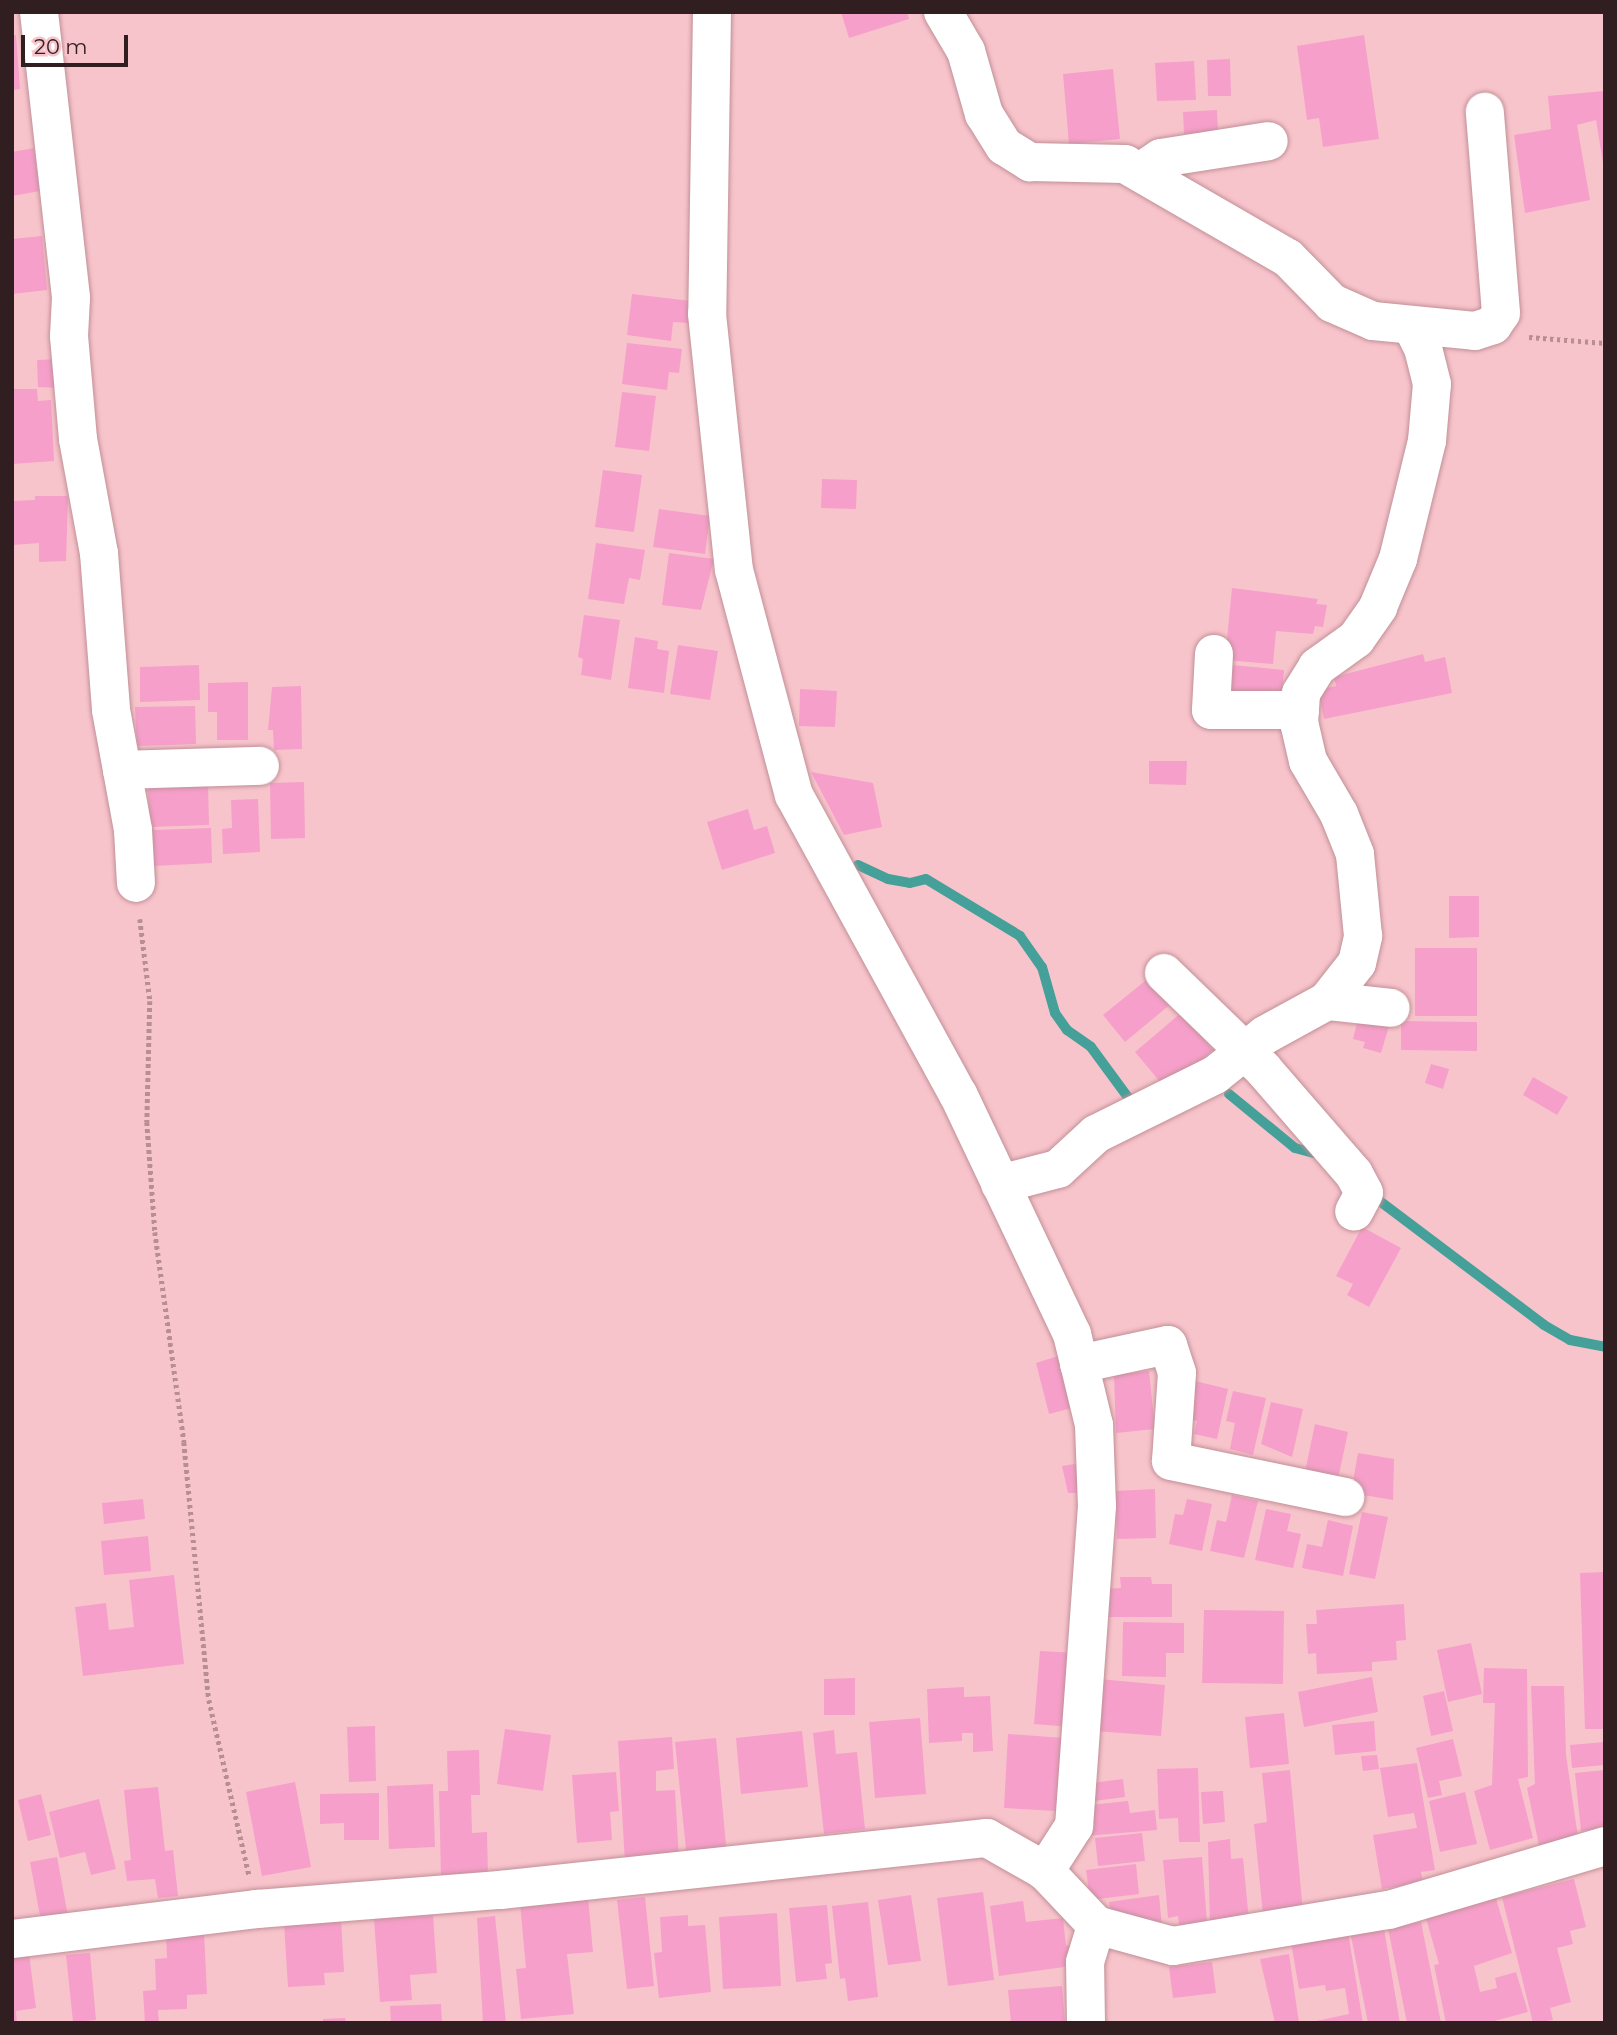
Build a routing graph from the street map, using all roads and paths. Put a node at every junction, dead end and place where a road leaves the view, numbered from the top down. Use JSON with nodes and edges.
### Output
{"nodes":[{"id":1,"x":39,"y":12,"type":"edge"},
{"id":2,"x":712,"y":12,"type":"edge"},
{"id":3,"x":943,"y":12,"type":"edge"},
{"id":4,"x":1485,"y":112,"type":"dead end"},
{"id":5,"x":1269,"y":141,"type":"dead end"},
{"id":6,"x":1140,"y":172,"type":"junction"},
{"id":7,"x":1493,"y":325,"type":"junction"},
{"id":8,"x":1412,"y":326,"type":"junction"},
{"id":9,"x":1605,"y":343,"type":"edge"},
{"id":10,"x":1214,"y":654,"type":"dead end"},
{"id":11,"x":1300,"y":710,"type":"junction"},
{"id":12,"x":260,"y":766,"type":"dead end"},
{"id":13,"x":121,"y":770,"type":"junction"},
{"id":14,"x":136,"y":883,"type":"joint"},
{"id":15,"x":1164,"y":973,"type":"dead end"},
{"id":16,"x":1327,"y":1001,"type":"junction"},
{"id":17,"x":1391,"y":1008,"type":"dead end"},
{"id":18,"x":1242,"y":1054,"type":"junction"},
{"id":19,"x":1000,"y":1184,"type":"junction"},
{"id":20,"x":1354,"y":1212,"type":"dead end"},
{"id":21,"x":1079,"y":1364,"type":"junction"},
{"id":22,"x":1345,"y":1497,"type":"dead end"},
{"id":23,"x":1605,"y":1846,"type":"edge"},
{"id":24,"x":1045,"y":1871,"type":"junction"},
{"id":25,"x":257,"y":1909,"type":"junction"},
{"id":26,"x":1096,"y":1925,"type":"junction"},
{"id":27,"x":12,"y":1939,"type":"edge"},
{"id":28,"x":1086,"y":2023,"type":"edge"}],
"edges":[{"from":1,"to":13,"type":"street"},
{"from":2,"to":19,"type":"street"},
{"from":3,"to":6,"type":"street"},
{"from":4,"to":7,"type":"street"},
{"from":5,"to":6,"type":"street"},
{"from":6,"to":8,"type":"street"},
{"from":7,"to":8,"type":"street"},
{"from":7,"to":9,"type":"path"},
{"from":8,"to":11,"type":"street"},
{"from":10,"to":11,"type":"street"},
{"from":11,"to":16,"type":"street"},
{"from":12,"to":13,"type":"street"},
{"from":13,"to":14,"type":"street"},
{"from":14,"to":25,"type":"path"},
{"from":15,"to":18,"type":"street"},
{"from":16,"to":17,"type":"street"},
{"from":16,"to":18,"type":"street"},
{"from":18,"to":19,"type":"street"},
{"from":18,"to":20,"type":"street"},
{"from":19,"to":21,"type":"street"},
{"from":21,"to":22,"type":"street"},
{"from":21,"to":24,"type":"street"},
{"from":23,"to":26,"type":"street"},
{"from":24,"to":25,"type":"street"},
{"from":24,"to":26,"type":"street"},
{"from":25,"to":27,"type":"street"},
{"from":26,"to":28,"type":"street"}]}
